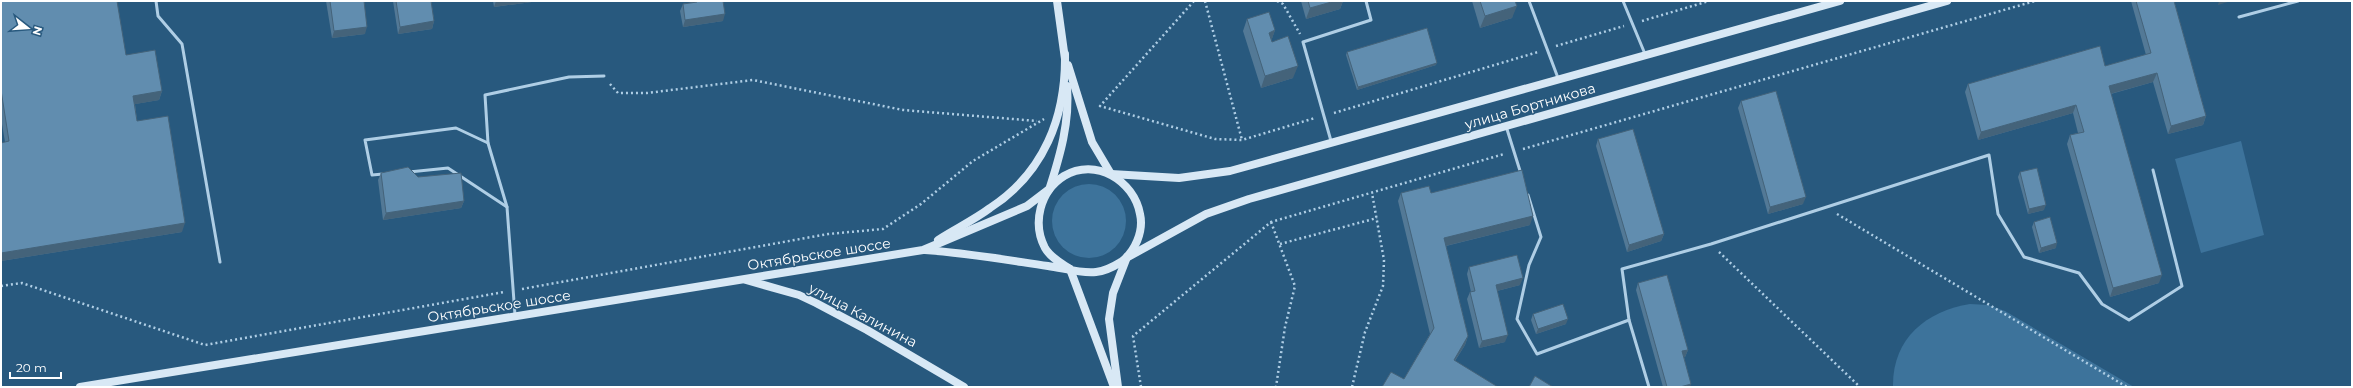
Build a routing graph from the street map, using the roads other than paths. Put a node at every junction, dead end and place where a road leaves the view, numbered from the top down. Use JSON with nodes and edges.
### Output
{"nodes":[{"id":1,"x":156,"y":1,"type":"edge"},
{"id":2,"x":1057,"y":1,"type":"edge"},
{"id":3,"x":1366,"y":1,"type":"edge"},
{"id":4,"x":1529,"y":1,"type":"edge"},
{"id":5,"x":1623,"y":1,"type":"edge"},
{"id":6,"x":1840,"y":1,"type":"edge"},
{"id":7,"x":1947,"y":1,"type":"edge"},
{"id":8,"x":2298,"y":1,"type":"edge"},
{"id":9,"x":1828,"y":3,"type":"edge"},
{"id":10,"x":2239,"y":17,"type":"dead end"},
{"id":11,"x":1065,"y":54,"type":"junction"},
{"id":12,"x":1646,"y":55,"type":"junction"},
{"id":13,"x":604,"y":76,"type":"road end"},
{"id":14,"x":1558,"y":80,"type":"junction"},
{"id":15,"x":1506,"y":126,"type":"junction"},
{"id":16,"x":488,"y":143,"type":"junction"},
{"id":17,"x":1331,"y":143,"type":"junction"},
{"id":18,"x":2153,"y":170,"type":"dead end"},
{"id":19,"x":402,"y":172,"type":"edge"},
{"id":20,"x":387,"y":174,"type":"edge"},
{"id":21,"x":1111,"y":174,"type":"junction"},
{"id":22,"x":1523,"y":180,"type":"edge"},
{"id":23,"x":1526,"y":187,"type":"edge"},
{"id":24,"x":1048,"y":190,"type":"junction"},
{"id":25,"x":507,"y":207,"type":"junction"},
{"id":26,"x":923,"y":250,"type":"junction"},
{"id":27,"x":1128,"y":256,"type":"junction"},
{"id":28,"x":220,"y":262,"type":"dead end"},
{"id":29,"x":1070,"y":269,"type":"junction"},
{"id":30,"x":743,"y":279,"type":"junction"},
{"id":31,"x":515,"y":316,"type":"junction"},
{"id":32,"x":1629,"y":320,"type":"junction"},
{"id":33,"x":80,"y":387,"type":"edge"},
{"id":34,"x":964,"y":387,"type":"edge"},
{"id":35,"x":1114,"y":387,"type":"edge"},
{"id":36,"x":1118,"y":387,"type":"edge"},
{"id":37,"x":1649,"y":387,"type":"edge"}],
"edges":[{"from":1,"to":28,"type":"lane"},
{"from":2,"to":11,"type":"main road"},
{"from":3,"to":17,"type":"lane"},
{"from":4,"to":14,"type":"lane"},
{"from":5,"to":12,"type":"lane"},
{"from":6,"to":9,"type":"main road","name":"улица Бортникова"},
{"from":7,"to":15,"type":"main road","name":"улица Бортникова"},
{"from":8,"to":10,"type":"lane"},
{"from":9,"to":12,"type":"main road","name":"улица Бортникова"},
{"from":11,"to":21,"type":"main road"},
{"from":11,"to":24,"type":"main road"},
{"from":11,"to":26,"type":"main road"},
{"from":12,"to":14,"type":"main road","name":"улица Бортникова"},
{"from":13,"to":16,"type":"lane"},
{"from":14,"to":17,"type":"main road","name":"улица Бортникова"},
{"from":15,"to":22,"type":"lane"},
{"from":15,"to":27,"type":"main road","name":"улица Бортникова"},
{"from":16,"to":20,"type":"lane"},
{"from":16,"to":25,"type":"lane"},
{"from":17,"to":21,"type":"main road","name":"улица Бортникова"},
{"from":18,"to":32,"type":"lane"},
{"from":19,"to":25,"type":"lane"},
{"from":21,"to":24,"type":"main road"},
{"from":21,"to":27,"type":"main road"},
{"from":23,"to":32,"type":"lane"},
{"from":24,"to":26,"type":"main road","name":"Октябрьское шоссе"},
{"from":24,"to":29,"type":"main road"},
{"from":25,"to":31,"type":"lane"},
{"from":26,"to":29,"type":"main road","name":"Октябрьское шоссе"},
{"from":26,"to":30,"type":"main road","name":"Октябрьское шоссе"},
{"from":27,"to":29,"type":"main road"},
{"from":27,"to":36,"type":"main road"},
{"from":29,"to":35,"type":"main road"},
{"from":30,"to":31,"type":"main road","name":"Октябрьское шоссе"},
{"from":30,"to":34,"type":"main road","name":"улица Калинина"},
{"from":31,"to":33,"type":"main road","name":"Октябрьское шоссе"},
{"from":32,"to":37,"type":"lane"}]}
